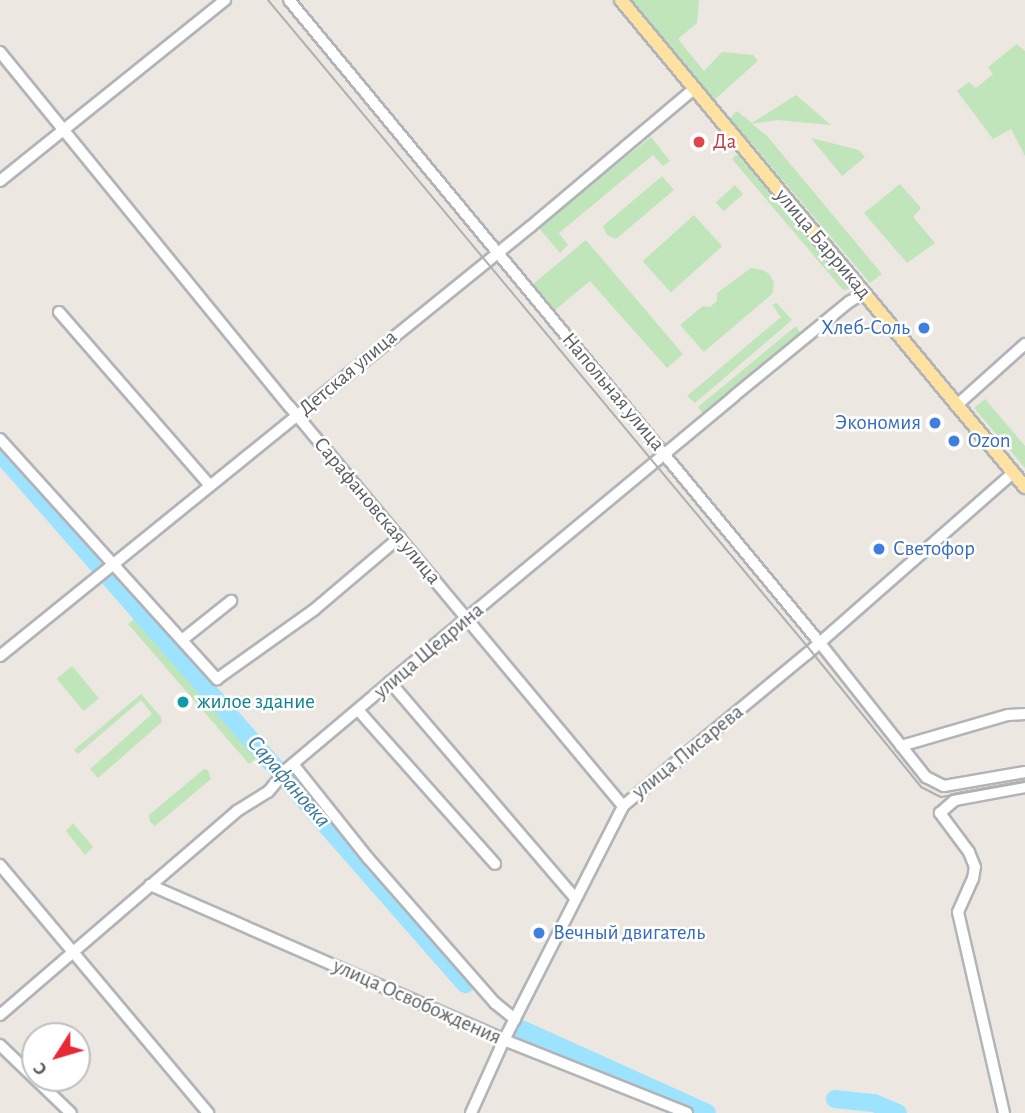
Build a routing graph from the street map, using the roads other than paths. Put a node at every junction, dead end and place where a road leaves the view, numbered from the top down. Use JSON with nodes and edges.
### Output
{"nodes":[{"id":1,"x":225,"y":0,"type":"edge"},
{"id":2,"x":289,"y":0,"type":"edge"},
{"id":3,"x":621,"y":0,"type":"edge"},
{"id":4,"x":0,"y":52,"type":"edge"},
{"id":5,"x":694,"y":89,"type":"junction"},
{"id":6,"x":64,"y":129,"type":"junction"},
{"id":7,"x":0,"y":181,"type":"edge"},
{"id":8,"x":497,"y":253,"type":"junction"},
{"id":9,"x":864,"y":293,"type":"junction"},
{"id":10,"x":59,"y":312,"type":"dead end"},
{"id":11,"x":1025,"y":344,"type":"edge"},
{"id":12,"x":957,"y":406,"type":"junction"},
{"id":13,"x":296,"y":415,"type":"junction"},
{"id":14,"x":0,"y":439,"type":"edge"},
{"id":15,"x":666,"y":454,"type":"junction"},
{"id":16,"x":1013,"y":473,"type":"junction"},
{"id":17,"x":210,"y":486,"type":"junction"},
{"id":18,"x":1025,"y":487,"type":"edge"},
{"id":19,"x":400,"y":537,"type":"junction"},
{"id":20,"x":114,"y":566,"type":"junction"},
{"id":21,"x":231,"y":601,"type":"dead end"},
{"id":22,"x":468,"y":617,"type":"junction"},
{"id":23,"x":182,"y":640,"type":"junction"},
{"id":24,"x":820,"y":643,"type":"junction"},
{"id":25,"x":0,"y":656,"type":"edge"},
{"id":26,"x":390,"y":682,"type":"junction"},
{"id":27,"x":358,"y":710,"type":"junction"},
{"id":28,"x":1025,"y":714,"type":"edge"},
{"id":29,"x":901,"y":746,"type":"junction"},
{"id":30,"x":291,"y":766,"type":"junction"},
{"id":31,"x":1025,"y":772,"type":"edge"},
{"id":32,"x":1025,"y":787,"type":"edge"},
{"id":33,"x":623,"y":806,"type":"junction"},
{"id":34,"x":495,"y":864,"type":"dead end"},
{"id":35,"x":0,"y":865,"type":"edge"},
{"id":36,"x":150,"y":884,"type":"junction"},
{"id":37,"x":575,"y":898,"type":"junction"},
{"id":38,"x":74,"y":950,"type":"junction"},
{"id":39,"x":0,"y":1015,"type":"edge"},
{"id":40,"x":515,"y":1019,"type":"junction"},
{"id":41,"x":504,"y":1040,"type":"junction"},
{"id":42,"x":0,"y":1045,"type":"edge"},
{"id":43,"x":71,"y":1113,"type":"edge"},
{"id":44,"x":208,"y":1113,"type":"edge"},
{"id":45,"x":471,"y":1113,"type":"edge"},
{"id":46,"x":687,"y":1113,"type":"edge"},
{"id":47,"x":1004,"y":1113,"type":"edge"}],
"edges":[{"from":1,"to":6,"type":"street"},
{"from":2,"to":8,"type":"street","name":"Напольная улица"},
{"from":3,"to":5,"type":"main road","name":"улица Баррикад"},
{"from":4,"to":6,"type":"street","name":"Сарафановская улица"},
{"from":5,"to":8,"type":"street","name":"Детская улица"},
{"from":5,"to":9,"type":"main road","name":"улица Баррикад"},
{"from":6,"to":7,"type":"street"},
{"from":6,"to":13,"type":"street","name":"Сарафановская улица"},
{"from":8,"to":13,"type":"street","name":"Детская улица"},
{"from":8,"to":15,"type":"street","name":"Напольная улица"},
{"from":9,"to":12,"type":"main road","name":"улица Баррикад"},
{"from":9,"to":15,"type":"street","name":"улица Щедрина"},
{"from":10,"to":17,"type":"street"},
{"from":11,"to":12,"type":"street"},
{"from":12,"to":16,"type":"main road","name":"улица Баррикад"},
{"from":13,"to":17,"type":"street","name":"Детская улица"},
{"from":13,"to":19,"type":"street","name":"Сарафановская улица"},
{"from":14,"to":20,"type":"street"},
{"from":15,"to":22,"type":"street","name":"улица Щедрина"},
{"from":15,"to":24,"type":"street","name":"Напольная улица"},
{"from":16,"to":18,"type":"main road","name":"улица Баррикад"},
{"from":16,"to":24,"type":"street","name":"улица Писарева"},
{"from":17,"to":20,"type":"street","name":"Детская улица"},
{"from":19,"to":22,"type":"street","name":"Сарафановская улица"},
{"from":19,"to":23,"type":"street"},
{"from":20,"to":23,"type":"street"},
{"from":20,"to":25,"type":"street","name":"Детская улица"},
{"from":21,"to":23,"type":"street"},
{"from":22,"to":26,"type":"street","name":"улица Щедрина"},
{"from":22,"to":33,"type":"street","name":"Сарафановская улица"},
{"from":24,"to":29,"type":"street","name":"Напольная улица"},
{"from":24,"to":33,"type":"street","name":"улица Писарева"},
{"from":26,"to":27,"type":"street","name":"улица Щедрина"},
{"from":26,"to":37,"type":"street"},
{"from":27,"to":30,"type":"street","name":"улица Щедрина"},
{"from":27,"to":34,"type":"street"},
{"from":28,"to":29,"type":"street"},
{"from":29,"to":31,"type":"street","name":"Напольная улица"},
{"from":30,"to":36,"type":"street","name":"улица Щедрина"},
{"from":30,"to":40,"type":"street","name":"улица Освобождения"},
{"from":32,"to":47,"type":"street"},
{"from":33,"to":37,"type":"street","name":"улица Писарева"},
{"from":35,"to":38,"type":"street"},
{"from":36,"to":38,"type":"street","name":"улица Щедрина"},
{"from":36,"to":41,"type":"street","name":"улица Освобождения"},
{"from":37,"to":40,"type":"street","name":"улица Писарева"},
{"from":38,"to":39,"type":"street","name":"улица Щедрина"},
{"from":38,"to":44,"type":"street"},
{"from":40,"to":41,"type":"street","name":"улица Писарева"},
{"from":41,"to":45,"type":"street","name":"улица Писарева"},
{"from":41,"to":46,"type":"street","name":"улица Освобождения"},
{"from":42,"to":43,"type":"street"}]}
